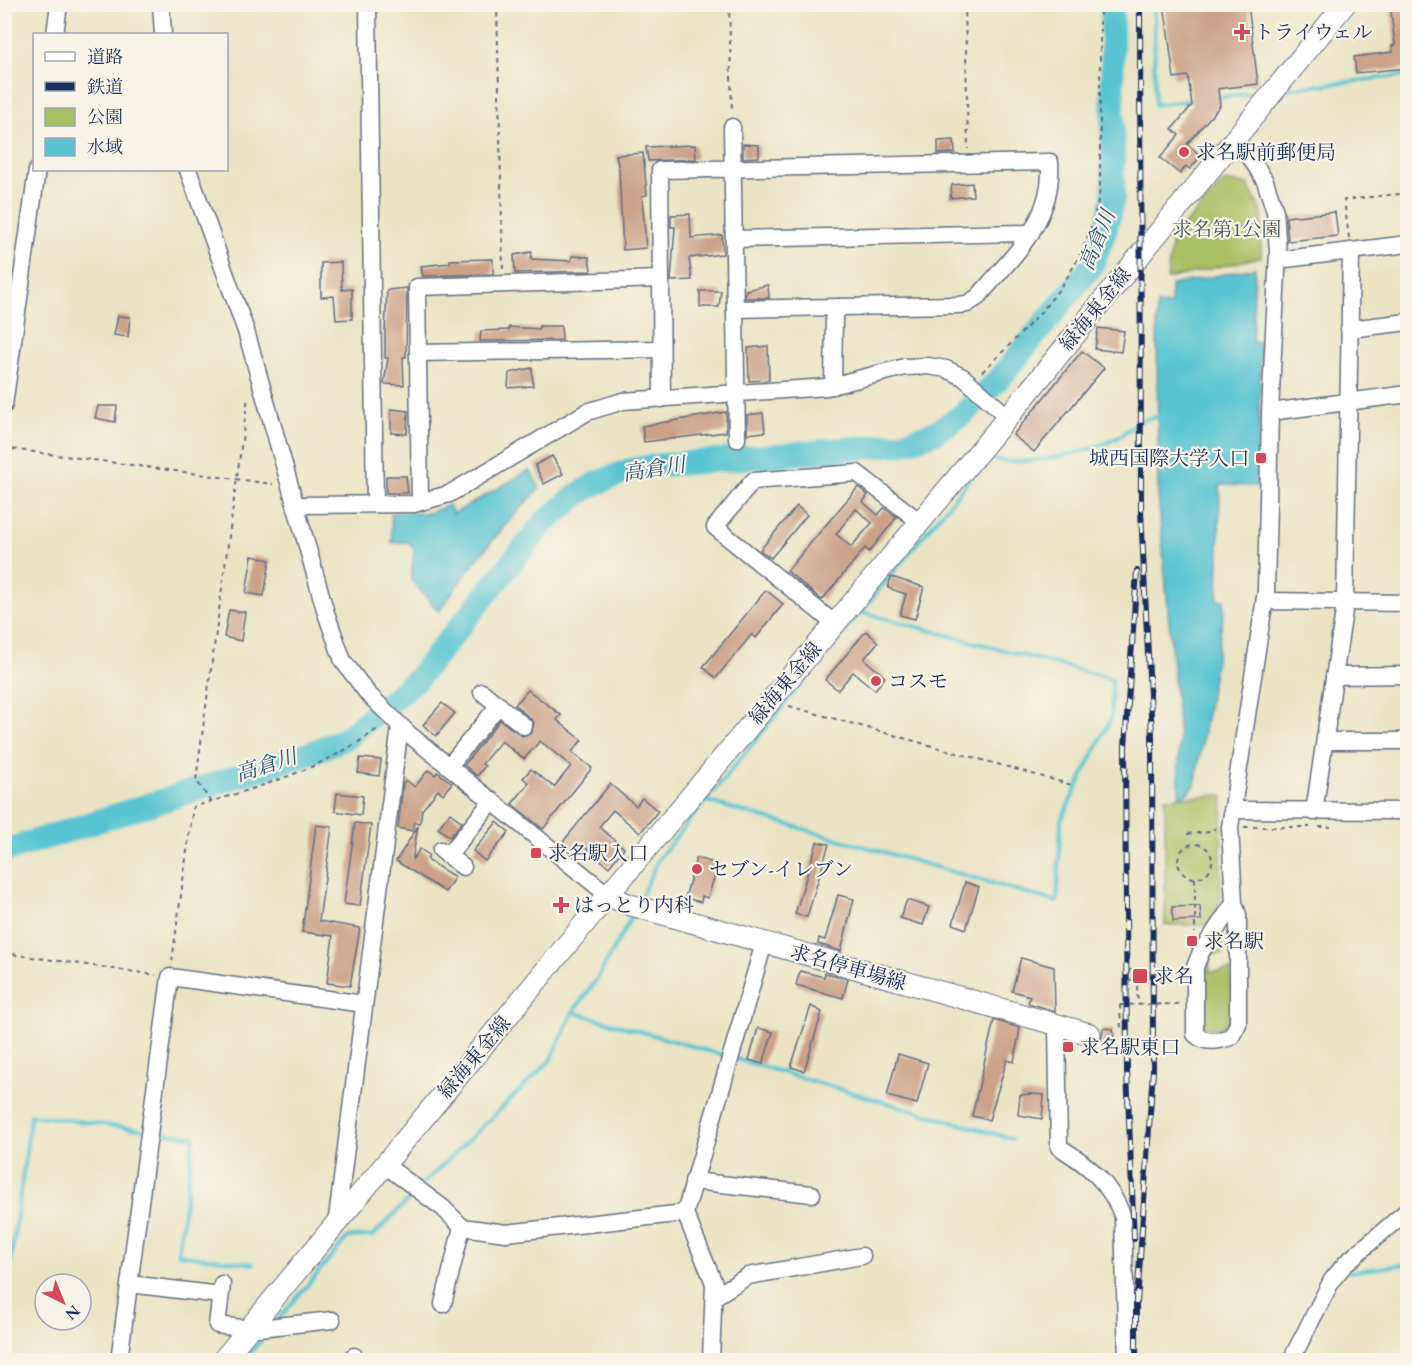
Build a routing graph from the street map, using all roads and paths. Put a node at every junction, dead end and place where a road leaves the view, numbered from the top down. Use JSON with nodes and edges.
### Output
{"nodes":[{"id":1,"x":59,"y":4,"type":"edge"},
{"id":2,"x":161,"y":4,"type":"edge"},
{"id":3,"x":368,"y":4,"type":"edge"},
{"id":4,"x":497,"y":4,"type":"edge"},
{"id":5,"x":729,"y":4,"type":"edge"},
{"id":6,"x":966,"y":4,"type":"edge"},
{"id":7,"x":1100,"y":4,"type":"edge"},
{"id":8,"x":1345,"y":4,"type":"edge"},
{"id":9,"x":55,"y":33,"type":"edge"},
{"id":10,"x":163,"y":33,"type":"edge"},
{"id":11,"x":732,"y":127,"type":"joint"},
{"id":12,"x":1233,"y":140,"type":"junction"},
{"id":13,"x":968,"y":164,"type":"junction"},
{"id":14,"x":732,"y":168,"type":"junction"},
{"id":15,"x":36,"y":171,"type":"edge"},
{"id":16,"x":188,"y":171,"type":"edge"},
{"id":17,"x":1407,"y":193,"type":"edge"},
{"id":18,"x":1031,"y":232,"type":"junction"},
{"id":19,"x":734,"y":239,"type":"junction"},
{"id":20,"x":1407,"y":244,"type":"edge"},
{"id":21,"x":1351,"y":251,"type":"junction"},
{"id":22,"x":1278,"y":260,"type":"junction"},
{"id":23,"x":661,"y":279,"type":"junction"},
{"id":24,"x":503,"y":284,"type":"junction"},
{"id":25,"x":840,"y":307,"type":"junction"},
{"id":26,"x":735,"y":309,"type":"junction"},
{"id":27,"x":1407,"y":322,"type":"edge"},
{"id":28,"x":1349,"y":329,"type":"junction"},
{"id":29,"x":662,"y":349,"type":"junction"},
{"id":30,"x":418,"y":353,"type":"junction"},
{"id":31,"x":261,"y":381,"type":"junction"},
{"id":32,"x":972,"y":385,"type":"junction"},
{"id":33,"x":833,"y":386,"type":"junction"},
{"id":34,"x":736,"y":393,"type":"junction"},
{"id":35,"x":1407,"y":394,"type":"edge"},
{"id":36,"x":662,"y":399,"type":"junction"},
{"id":37,"x":1348,"y":402,"type":"junction"},
{"id":38,"x":4,"y":405,"type":"edge"},
{"id":39,"x":1002,"y":412,"type":"junction"},
{"id":40,"x":1270,"y":412,"type":"junction"},
{"id":41,"x":737,"y":439,"type":"dead end"},
{"id":42,"x":4,"y":448,"type":"edge"},
{"id":43,"x":291,"y":486,"type":"junction"},
{"id":44,"x":420,"y":502,"type":"junction"},
{"id":45,"x":375,"y":503,"type":"junction"},
{"id":46,"x":297,"y":506,"type":"junction"},
{"id":47,"x":920,"y":522,"type":"junction"},
{"id":48,"x":1265,"y":601,"type":"junction"},
{"id":49,"x":1407,"y":603,"type":"edge"},
{"id":50,"x":1345,"y":604,"type":"junction"},
{"id":51,"x":835,"y":624,"type":"junction"},
{"id":52,"x":1407,"y":675,"type":"edge"},
{"id":53,"x":1334,"y":676,"type":"junction"},
{"id":54,"x":482,"y":692,"type":"dead end"},
{"id":55,"x":770,"y":701,"type":"junction"},
{"id":56,"x":499,"y":705,"type":"junction"},
{"id":57,"x":393,"y":720,"type":"junction"},
{"id":58,"x":524,"y":726,"type":"dead end"},
{"id":59,"x":1325,"y":741,"type":"junction"},
{"id":60,"x":1407,"y":741,"type":"edge"},
{"id":61,"x":449,"y":766,"type":"junction"},
{"id":62,"x":1072,"y":785,"type":"dead end"},
{"id":63,"x":492,"y":801,"type":"junction"},
{"id":64,"x":211,"y":802,"type":"junction"},
{"id":65,"x":1407,"y":811,"type":"edge"},
{"id":66,"x":1314,"y":812,"type":"junction"},
{"id":67,"x":1231,"y":819,"type":"junction"},
{"id":68,"x":1336,"y":827,"type":"dead end"},
{"id":69,"x":1187,"y":834,"type":"dead end"},
{"id":70,"x":463,"y":867,"type":"dead end"},
{"id":71,"x":1195,"y":878,"type":"junction"},
{"id":72,"x":608,"y":895,"type":"junction"},
{"id":73,"x":1234,"y":903,"type":"junction"},
{"id":74,"x":1196,"y":936,"type":"dead end"},
{"id":75,"x":764,"y":943,"type":"junction"},
{"id":76,"x":4,"y":953,"type":"edge"},
{"id":77,"x":170,"y":977,"type":"junction"},
{"id":78,"x":1137,"y":986,"type":"dead end"},
{"id":79,"x":364,"y":1004,"type":"junction"},
{"id":80,"x":1181,"y":1004,"type":"dead end"},
{"id":81,"x":1138,"y":1005,"type":"junction"},
{"id":82,"x":1057,"y":1026,"type":"junction"},
{"id":83,"x":1121,"y":1031,"type":"dead end"},
{"id":84,"x":1090,"y":1034,"type":"dead end"},
{"id":85,"x":385,"y":1165,"type":"junction"},
{"id":86,"x":693,"y":1181,"type":"junction"},
{"id":87,"x":812,"y":1194,"type":"dead end"},
{"id":88,"x":1407,"y":1210,"type":"edge"},
{"id":89,"x":685,"y":1213,"type":"junction"},
{"id":90,"x":336,"y":1227,"type":"junction"},
{"id":91,"x":462,"y":1227,"type":"junction"},
{"id":92,"x":862,"y":1256,"type":"dead end"},
{"id":93,"x":130,"y":1284,"type":"junction"},
{"id":94,"x":714,"y":1297,"type":"junction"},
{"id":95,"x":443,"y":1305,"type":"dead end"},
{"id":96,"x":332,"y":1320,"type":"dead end"},
{"id":97,"x":250,"y":1329,"type":"junction"},
{"id":98,"x":119,"y":1360,"type":"edge"},
{"id":99,"x":223,"y":1360,"type":"edge"},
{"id":100,"x":711,"y":1360,"type":"edge"},
{"id":101,"x":1127,"y":1360,"type":"edge"},
{"id":102,"x":1291,"y":1360,"type":"edge"}],
"edges":[{"from":1,"to":9,"type":"street"},
{"from":2,"to":10,"type":"street"},
{"from":3,"to":45,"type":"street"},
{"from":4,"to":24,"type":"path"},
{"from":5,"to":11,"type":"path"},
{"from":6,"to":13,"type":"path"},
{"from":7,"to":32,"type":"path"},
{"from":8,"to":12,"type":"main road","name":"緑海東金線"},
{"from":11,"to":14,"type":"street"},
{"from":12,"to":22,"type":"street"},
{"from":12,"to":39,"type":"main road","name":"緑海東金線"},
{"from":13,"to":14,"type":"street"},
{"from":13,"to":18,"type":"street"},
{"from":14,"to":19,"type":"street"},
{"from":14,"to":23,"type":"street"},
{"from":15,"to":38,"type":"street"},
{"from":16,"to":31,"type":"street"},
{"from":17,"to":21,"type":"path"},
{"from":18,"to":19,"type":"street"},
{"from":18,"to":25,"type":"street"},
{"from":19,"to":26,"type":"street"},
{"from":20,"to":21,"type":"street"},
{"from":21,"to":22,"type":"street"},
{"from":21,"to":28,"type":"street"},
{"from":22,"to":40,"type":"street"},
{"from":23,"to":24,"type":"street"},
{"from":23,"to":29,"type":"street"},
{"from":24,"to":30,"type":"street"},
{"from":25,"to":26,"type":"street"},
{"from":25,"to":33,"type":"street"},
{"from":26,"to":34,"type":"street"},
{"from":27,"to":28,"type":"street"},
{"from":28,"to":37,"type":"street"},
{"from":29,"to":30,"type":"street"},
{"from":29,"to":36,"type":"street"},
{"from":30,"to":44,"type":"street"},
{"from":31,"to":43,"type":"street"},
{"from":31,"to":64,"type":"path"},
{"from":32,"to":33,"type":"street"},
{"from":32,"to":39,"type":"street"},
{"from":33,"to":34,"type":"street"},
{"from":34,"to":36,"type":"street"},
{"from":34,"to":41,"type":"street"},
{"from":35,"to":37,"type":"street"},
{"from":36,"to":44,"type":"street"},
{"from":37,"to":40,"type":"street"},
{"from":37,"to":50,"type":"street"},
{"from":39,"to":47,"type":"main road","name":"緑海東金線"},
{"from":40,"to":48,"type":"street"},
{"from":42,"to":43,"type":"path"},
{"from":43,"to":46,"type":"street"},
{"from":44,"to":45,"type":"street"},
{"from":45,"to":46,"type":"street"},
{"from":46,"to":57,"type":"street"},
{"from":47,"to":51,"type":"main road","name":"緑海東金線"},
{"from":47,"to":51,"type":"street"},
{"from":48,"to":50,"type":"street"},
{"from":48,"to":67,"type":"street"},
{"from":49,"to":50,"type":"street"},
{"from":50,"to":53,"type":"street"},
{"from":51,"to":55,"type":"main road","name":"緑海東金線"},
{"from":52,"to":53,"type":"street"},
{"from":53,"to":59,"type":"street"},
{"from":54,"to":56,"type":"street"},
{"from":55,"to":62,"type":"path"},
{"from":55,"to":72,"type":"main road","name":"緑海東金線"},
{"from":56,"to":58,"type":"street"},
{"from":56,"to":61,"type":"street"},
{"from":57,"to":61,"type":"street"},
{"from":57,"to":64,"type":"path"},
{"from":57,"to":79,"type":"street"},
{"from":59,"to":60,"type":"street"},
{"from":59,"to":66,"type":"street"},
{"from":61,"to":63,"type":"street"},
{"from":63,"to":70,"type":"street"},
{"from":63,"to":72,"type":"street"},
{"from":64,"to":77,"type":"path"},
{"from":65,"to":66,"type":"street"},
{"from":66,"to":67,"type":"street"},
{"from":67,"to":68,"type":"path"},
{"from":67,"to":69,"type":"path"},
{"from":67,"to":73,"type":"street"},
{"from":71,"to":71,"type":"path"},
{"from":71,"to":74,"type":"path"},
{"from":72,"to":75,"type":"main road","name":"求名停車場線"},
{"from":72,"to":85,"type":"main road","name":"緑海東金線"},
{"from":73,"to":73,"type":"street"},
{"from":75,"to":82,"type":"main road","name":"求名停車場線"},
{"from":75,"to":86,"type":"street"},
{"from":76,"to":77,"type":"path"},
{"from":77,"to":79,"type":"street"},
{"from":77,"to":93,"type":"street"},
{"from":78,"to":81,"type":"path"},
{"from":79,"to":90,"type":"street"},
{"from":80,"to":81,"type":"path","bridge":true},
{"from":81,"to":83,"type":"path","bridge":true},
{"from":82,"to":84,"type":"main road","name":"求名停車場線"},
{"from":82,"to":101,"type":"street"},
{"from":85,"to":90,"type":"main road","name":"緑海東金線"},
{"from":85,"to":91,"type":"street"},
{"from":86,"to":87,"type":"street"},
{"from":86,"to":89,"type":"street"},
{"from":88,"to":102,"type":"street"},
{"from":89,"to":91,"type":"street"},
{"from":89,"to":94,"type":"street"},
{"from":90,"to":97,"type":"main road","name":"緑海東金線"},
{"from":91,"to":95,"type":"street"},
{"from":92,"to":94,"type":"street"},
{"from":93,"to":97,"type":"street"},
{"from":93,"to":98,"type":"street"},
{"from":94,"to":100,"type":"street"},
{"from":96,"to":97,"type":"street"},
{"from":97,"to":99,"type":"main road","name":"緑海東金線"}]}
